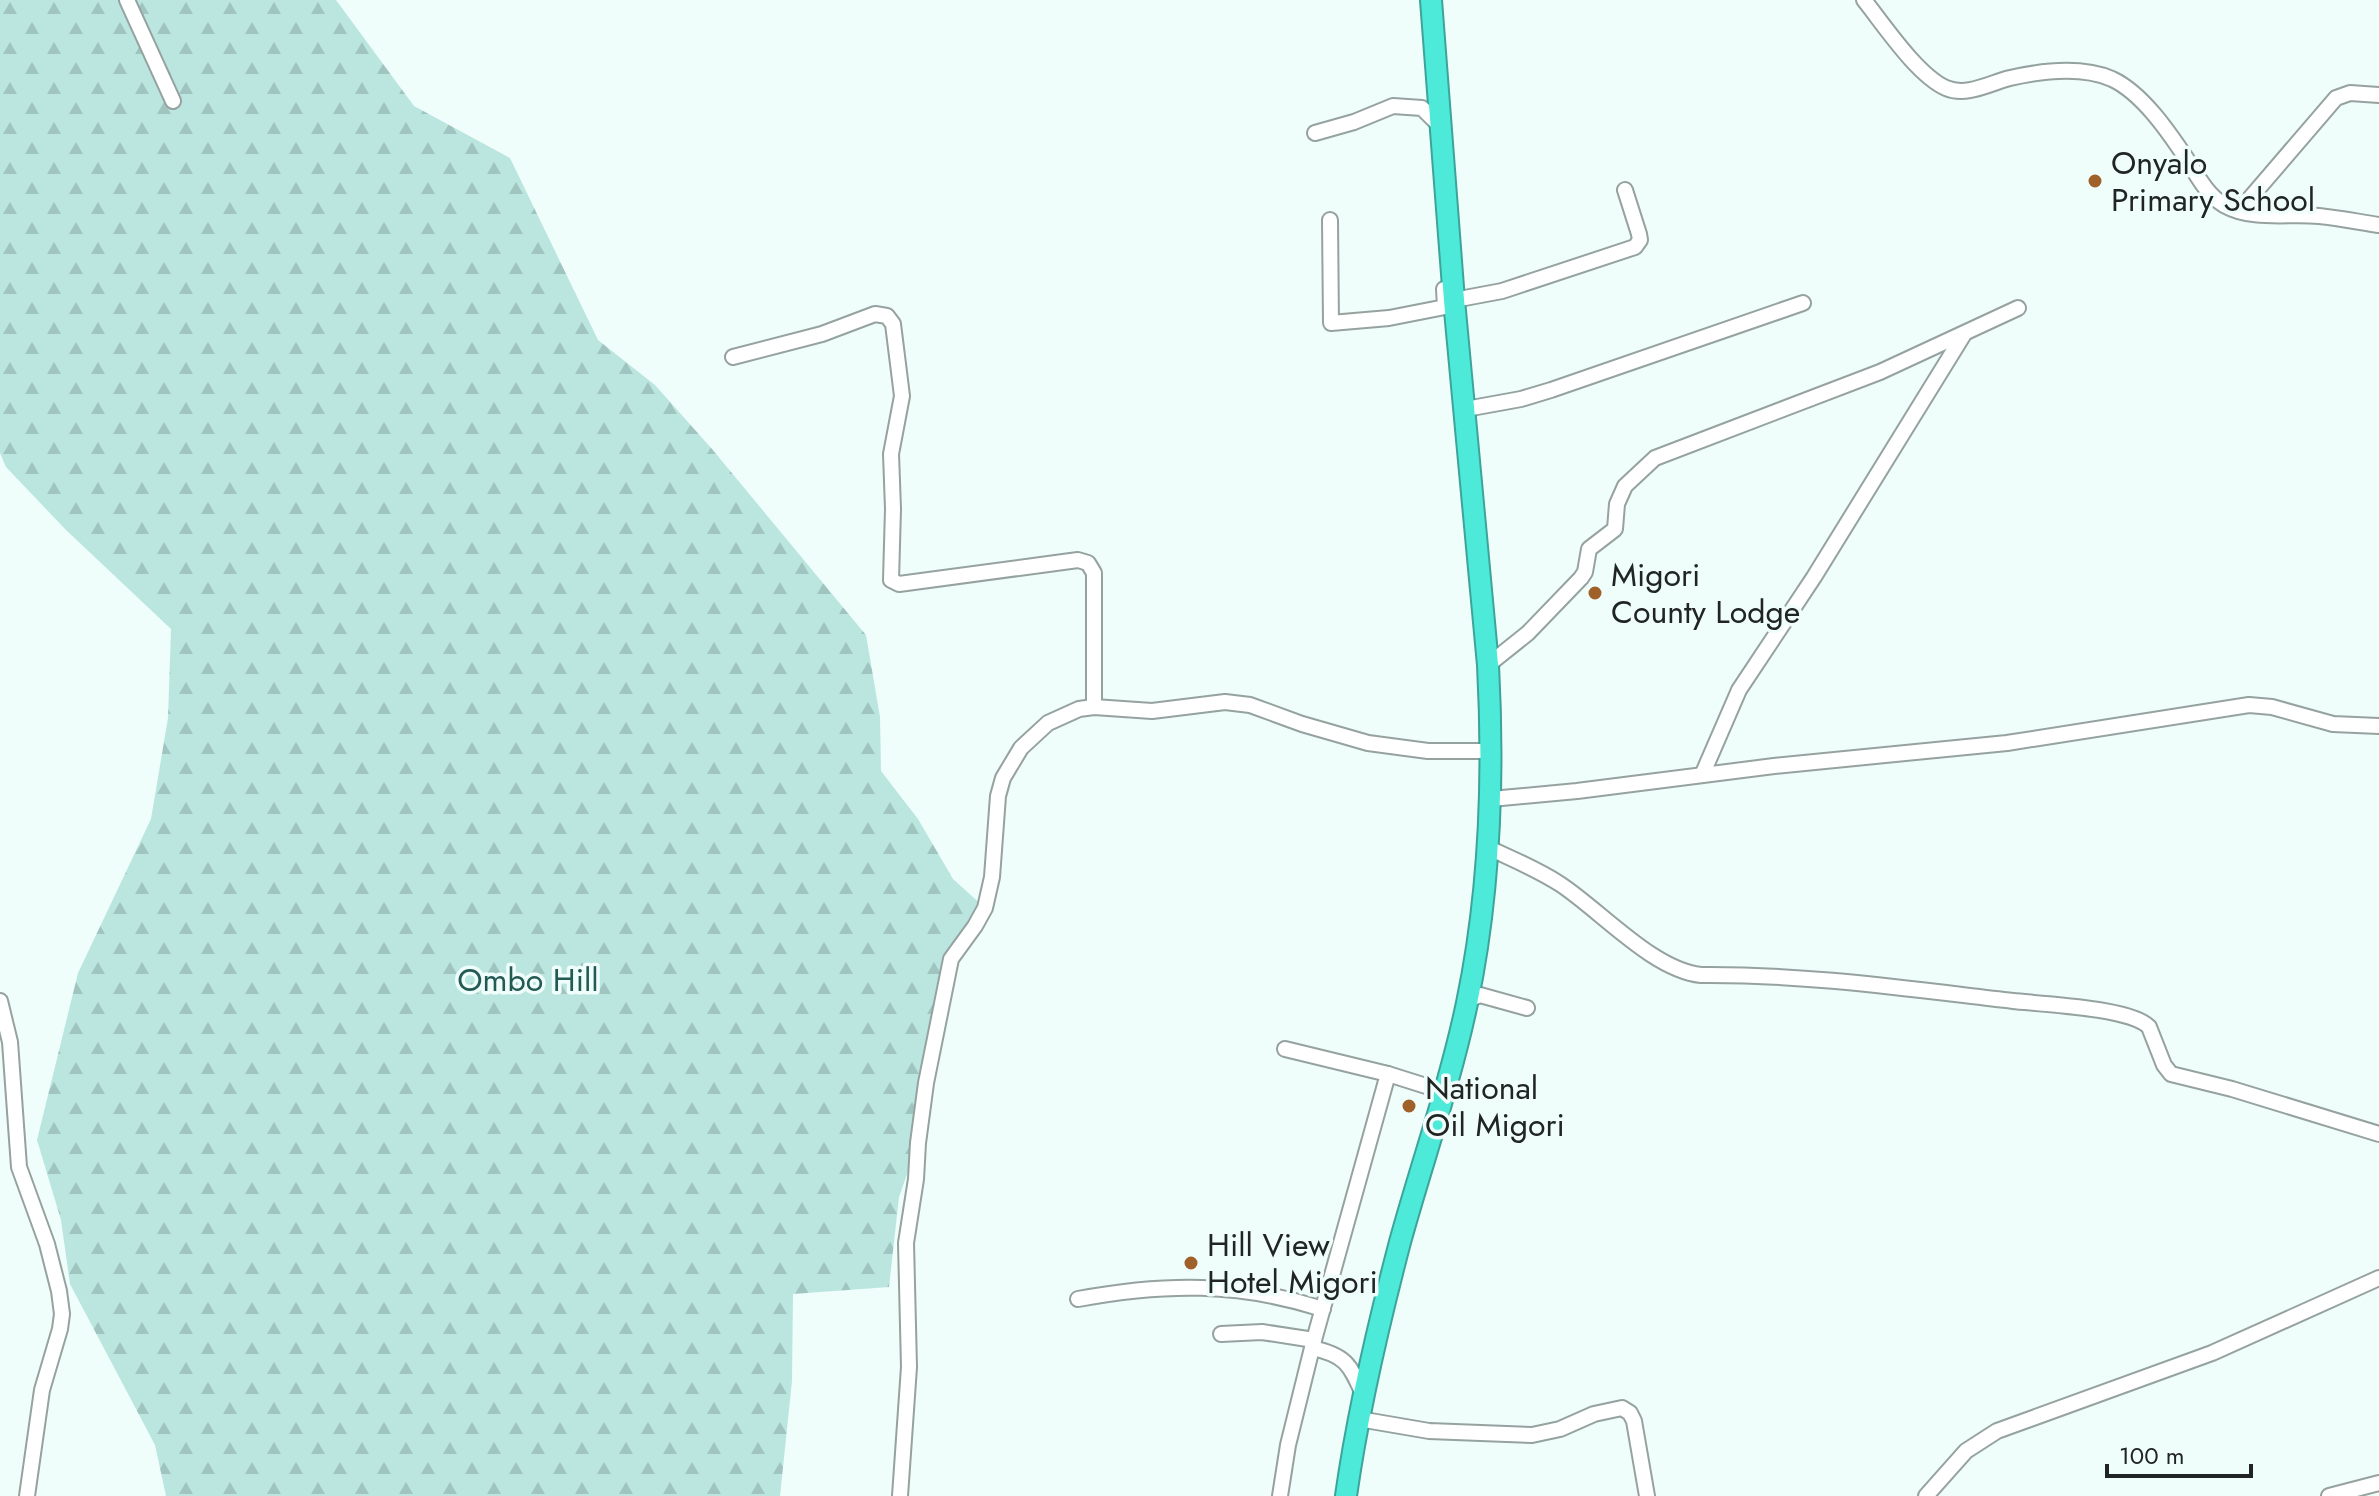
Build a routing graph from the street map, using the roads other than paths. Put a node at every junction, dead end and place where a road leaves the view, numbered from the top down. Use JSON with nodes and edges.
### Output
{"nodes":[{"id":1,"x":127,"y":0,"type":"edge"},
{"id":2,"x":1431,"y":0,"type":"edge"},
{"id":3,"x":1864,"y":0,"type":"edge"},
{"id":4,"x":2379,"y":95,"type":"edge"},
{"id":5,"x":173,"y":101,"type":"dead end"},
{"id":6,"x":1442,"y":128,"type":"junction"},
{"id":7,"x":1315,"y":133,"type":"dead end"},
{"id":8,"x":1625,"y":190,"type":"dead end"},
{"id":9,"x":2239,"y":211,"type":"junction"},
{"id":10,"x":1330,"y":220,"type":"dead end"},
{"id":11,"x":2379,"y":225,"type":"edge"},
{"id":12,"x":1454,"y":300,"type":"junction"},
{"id":13,"x":1803,"y":303,"type":"dead end"},
{"id":14,"x":2018,"y":308,"type":"dead end"},
{"id":15,"x":1965,"y":333,"type":"junction"},
{"id":16,"x":733,"y":357,"type":"dead end"},
{"id":17,"x":1466,"y":409,"type":"junction"},
{"id":18,"x":1488,"y":665,"type":"junction"},
{"id":19,"x":1094,"y":707,"type":"junction"},
{"id":20,"x":2379,"y":726,"type":"edge"},
{"id":21,"x":1491,"y":751,"type":"junction"},
{"id":22,"x":1703,"y":773,"type":"junction"},
{"id":23,"x":1491,"y":799,"type":"junction"},
{"id":24,"x":1487,"y":847,"type":"junction"},
{"id":25,"x":1468,"y":1000,"type":"junction"},
{"id":26,"x":0,"y":1001,"type":"edge"},
{"id":27,"x":1527,"y":1008,"type":"dead end"},
{"id":28,"x":1285,"y":1049,"type":"dead end"},
{"id":29,"x":1388,"y":1074,"type":"junction"},
{"id":30,"x":1445,"y":1092,"type":"junction"},
{"id":31,"x":2379,"y":1134,"type":"edge"},
{"id":32,"x":2379,"y":1278,"type":"edge"},
{"id":33,"x":1078,"y":1299,"type":"dead end"},
{"id":34,"x":1323,"y":1309,"type":"junction"},
{"id":35,"x":1221,"y":1334,"type":"dead end"},
{"id":36,"x":1313,"y":1344,"type":"junction"},
{"id":37,"x":1363,"y":1395,"type":"junction"},
{"id":38,"x":1359,"y":1419,"type":"junction"},
{"id":39,"x":2379,"y":1483,"type":"edge"},
{"id":40,"x":27,"y":1496,"type":"edge"},
{"id":41,"x":900,"y":1496,"type":"edge"},
{"id":42,"x":1280,"y":1496,"type":"edge"},
{"id":43,"x":1346,"y":1496,"type":"edge"},
{"id":44,"x":1647,"y":1496,"type":"edge"},
{"id":45,"x":1926,"y":1496,"type":"edge"},
{"id":46,"x":2329,"y":1496,"type":"edge"}],
"edges":[{"from":1,"to":5,"type":"street"},
{"from":2,"to":6,"type":"highway"},
{"from":3,"to":9,"type":"street"},
{"from":4,"to":9,"type":"street"},
{"from":6,"to":7,"type":"street"},
{"from":6,"to":10,"type":"street"},
{"from":6,"to":12,"type":"highway"},
{"from":8,"to":12,"type":"street"},
{"from":9,"to":11,"type":"street"},
{"from":12,"to":17,"type":"highway"},
{"from":13,"to":17,"type":"street"},
{"from":14,"to":15,"type":"street"},
{"from":15,"to":18,"type":"street"},
{"from":15,"to":22,"type":"street"},
{"from":16,"to":19,"type":"street"},
{"from":17,"to":18,"type":"highway"},
{"from":18,"to":21,"type":"highway"},
{"from":19,"to":21,"type":"street"},
{"from":19,"to":41,"type":"street"},
{"from":20,"to":22,"type":"street"},
{"from":21,"to":23,"type":"highway"},
{"from":22,"to":23,"type":"street"},
{"from":23,"to":24,"type":"highway"},
{"from":24,"to":25,"type":"highway"},
{"from":24,"to":31,"type":"street"},
{"from":25,"to":27,"type":"street"},
{"from":25,"to":30,"type":"highway"},
{"from":26,"to":40,"type":"street"},
{"from":28,"to":29,"type":"street"},
{"from":29,"to":30,"type":"street"},
{"from":29,"to":34,"type":"street"},
{"from":30,"to":37,"type":"highway"},
{"from":32,"to":45,"type":"street"},
{"from":33,"to":34,"type":"street"},
{"from":34,"to":36,"type":"street"},
{"from":35,"to":36,"type":"street"},
{"from":36,"to":37,"type":"street"},
{"from":36,"to":42,"type":"street"},
{"from":37,"to":38,"type":"highway"},
{"from":38,"to":43,"type":"highway"},
{"from":38,"to":44,"type":"street"},
{"from":39,"to":46,"type":"street"}]}
